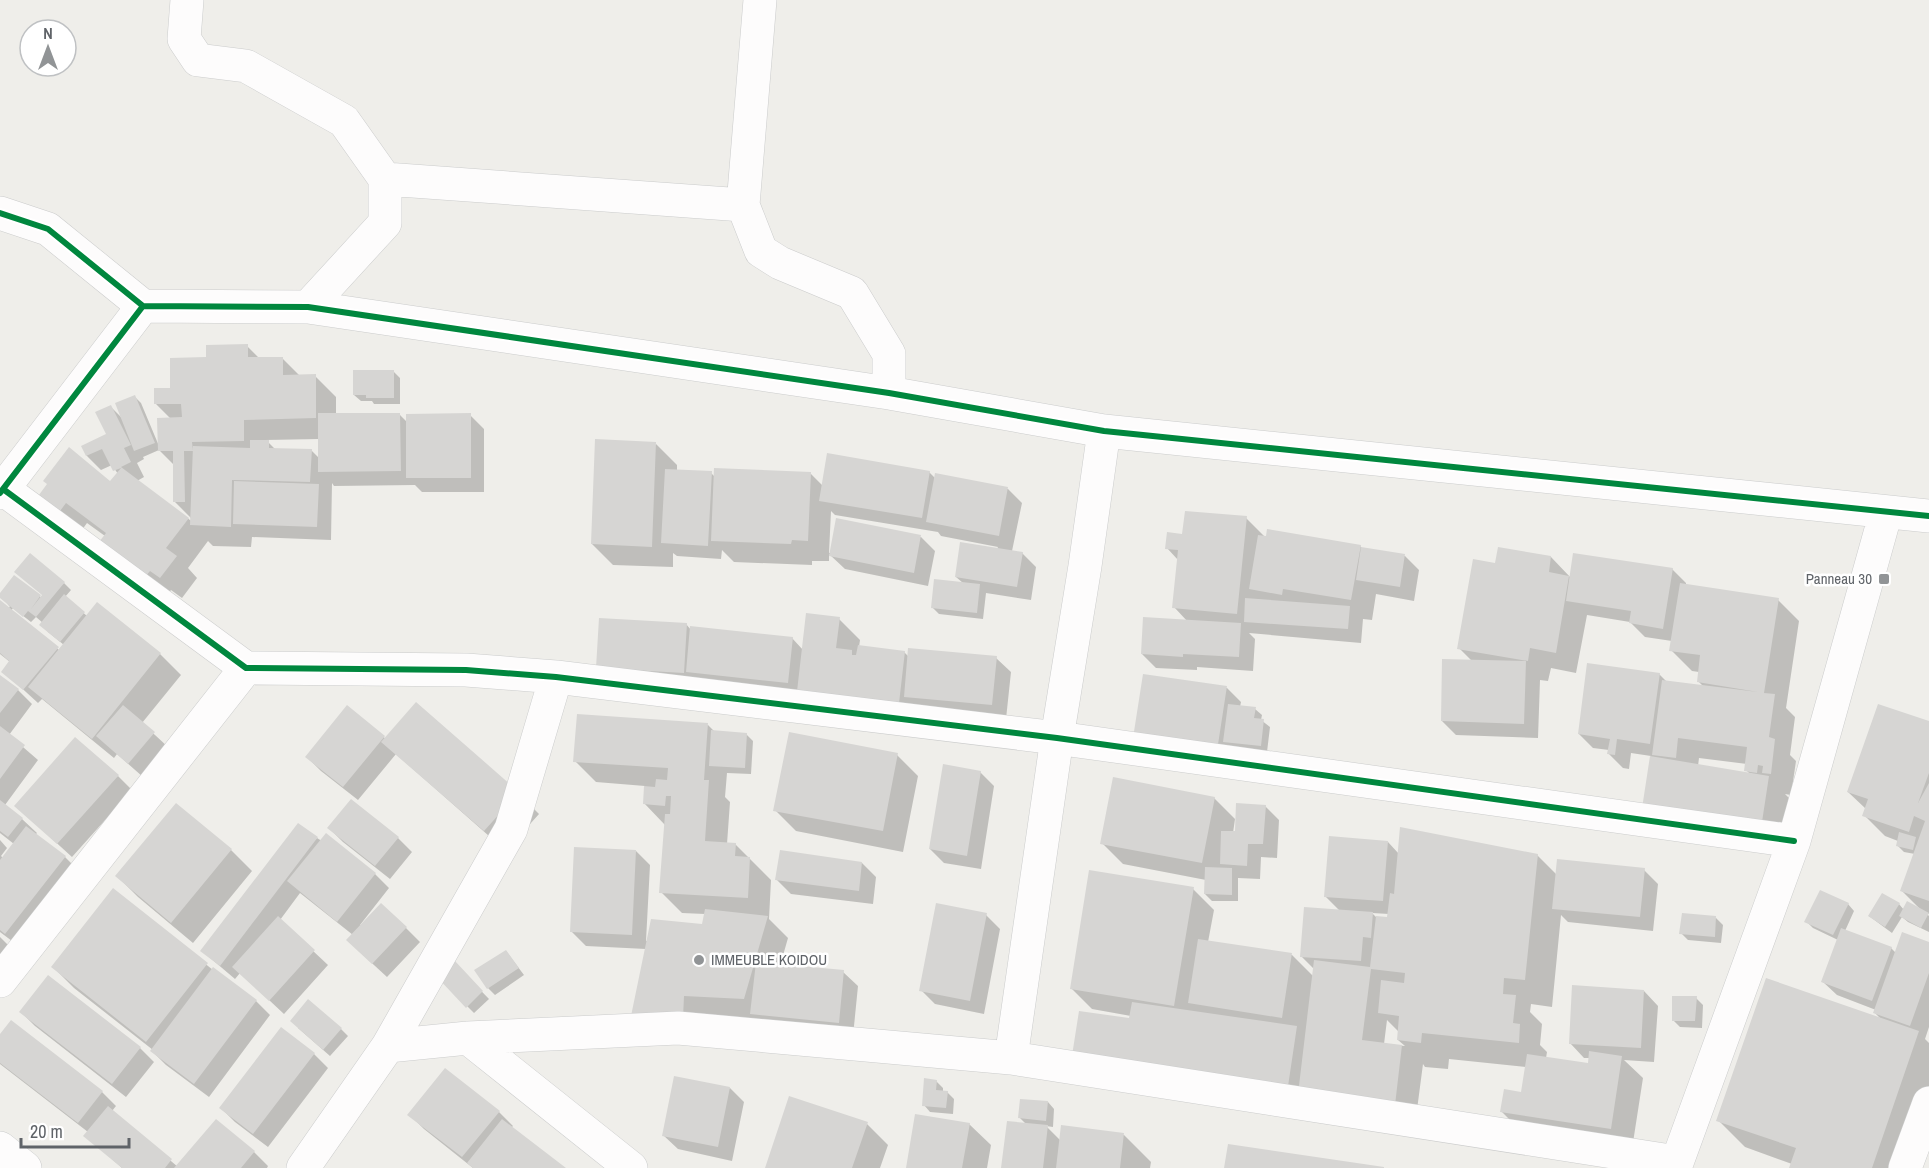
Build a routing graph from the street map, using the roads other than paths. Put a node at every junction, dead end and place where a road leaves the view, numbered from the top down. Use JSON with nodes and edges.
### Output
{"nodes":[{"id":1,"x":187,"y":0,"type":"edge"},
{"id":2,"x":760,"y":0,"type":"edge"},
{"id":3,"x":386,"y":179,"type":"junction"},
{"id":4,"x":743,"y":205,"type":"junction"},
{"id":5,"x":0,"y":213,"type":"edge"},
{"id":6,"x":143,"y":306,"type":"junction"},
{"id":7,"x":308,"y":307,"type":"junction"},
{"id":8,"x":889,"y":393,"type":"junction"},
{"id":9,"x":1104,"y":432,"type":"junction"},
{"id":10,"x":2,"y":491,"type":"edge"},
{"id":11,"x":1886,"y":512,"type":"junction"},
{"id":12,"x":1929,"y":516,"type":"edge"},
{"id":13,"x":246,"y":668,"type":"junction"},
{"id":14,"x":556,"y":677,"type":"junction"},
{"id":15,"x":1057,"y":738,"type":"junction"},
{"id":16,"x":1794,"y":841,"type":"junction"},
{"id":17,"x":0,"y":981,"type":"edge"},
{"id":18,"x":468,"y":1038,"type":"junction"},
{"id":19,"x":388,"y":1046,"type":"junction"},
{"id":20,"x":1011,"y":1058,"type":"junction"},
{"id":21,"x":1929,"y":1103,"type":"edge"},
{"id":22,"x":0,"y":1148,"type":"edge"},
{"id":23,"x":1676,"y":1165,"type":"edge"},
{"id":24,"x":25,"y":1168,"type":"edge"},
{"id":25,"x":303,"y":1168,"type":"edge"},
{"id":26,"x":631,"y":1168,"type":"edge"},
{"id":27,"x":1905,"y":1168,"type":"edge"}],
"edges":[{"from":1,"to":3,"type":"street"},
{"from":2,"to":4,"type":"street"},
{"from":3,"to":4,"type":"street"},
{"from":3,"to":7,"type":"street"},
{"from":4,"to":8,"type":"street"},
{"from":5,"to":6,"type":"street"},
{"from":6,"to":7,"type":"street"},
{"from":6,"to":10,"type":"street"},
{"from":7,"to":8,"type":"street"},
{"from":8,"to":9,"type":"street"},
{"from":9,"to":11,"type":"street"},
{"from":9,"to":15,"type":"street"},
{"from":10,"to":13,"type":"street"},
{"from":11,"to":12,"type":"street"},
{"from":11,"to":16,"type":"street"},
{"from":13,"to":14,"type":"street"},
{"from":13,"to":17,"type":"street"},
{"from":14,"to":15,"type":"street"},
{"from":14,"to":19,"type":"street"},
{"from":15,"to":16,"type":"street"},
{"from":15,"to":20,"type":"street"},
{"from":16,"to":23,"type":"street"},
{"from":18,"to":19,"type":"street"},
{"from":18,"to":20,"type":"street"},
{"from":18,"to":26,"type":"street"},
{"from":19,"to":25,"type":"street"},
{"from":20,"to":23,"type":"street"},
{"from":21,"to":27,"type":"street"},
{"from":22,"to":24,"type":"street"}]}
